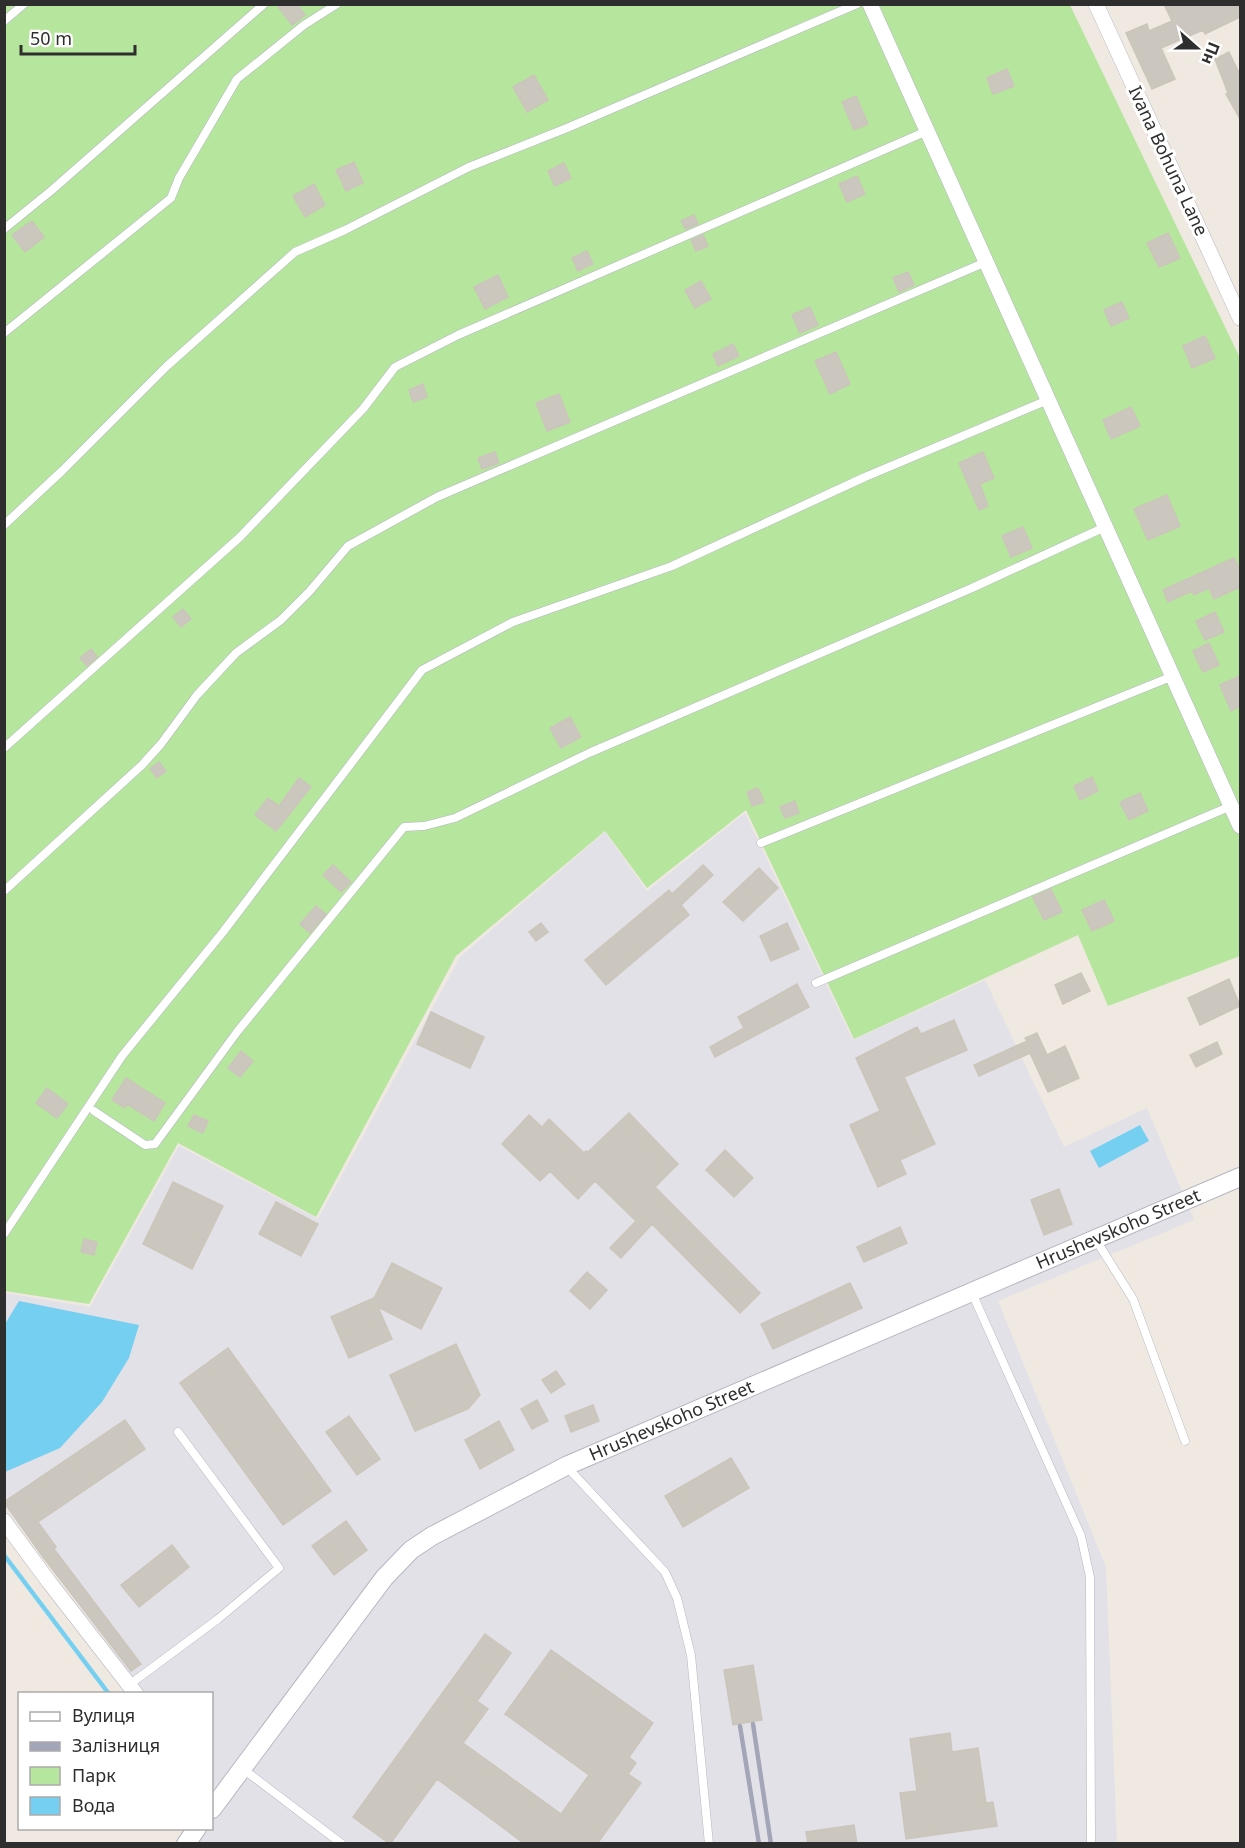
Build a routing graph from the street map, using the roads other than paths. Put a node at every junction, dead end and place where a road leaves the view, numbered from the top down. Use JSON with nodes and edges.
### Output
{"nodes":[{"id":1,"x":24,"y":4,"type":"edge"},
{"id":2,"x":264,"y":4,"type":"edge"},
{"id":3,"x":337,"y":4,"type":"edge"},
{"id":4,"x":857,"y":4,"type":"edge"},
{"id":5,"x":870,"y":4,"type":"edge"},
{"id":6,"x":1096,"y":4,"type":"edge"},
{"id":7,"x":4,"y":21,"type":"edge"},
{"id":8,"x":927,"y":131,"type":"junction"},
{"id":9,"x":4,"y":229,"type":"edge"},
{"id":10,"x":986,"y":262,"type":"junction"},
{"id":11,"x":1240,"y":318,"type":"edge"},
{"id":12,"x":4,"y":333,"type":"edge"},
{"id":13,"x":1048,"y":400,"type":"junction"},
{"id":14,"x":4,"y":525,"type":"edge"},
{"id":15,"x":1106,"y":527,"type":"junction"},
{"id":16,"x":1173,"y":676,"type":"junction"},
{"id":17,"x":4,"y":748,"type":"edge"},
{"id":18,"x":1232,"y":806,"type":"junction"},
{"id":19,"x":1240,"y":826,"type":"edge"},
{"id":20,"x":762,"y":843,"type":"dead end"},
{"id":21,"x":4,"y":891,"type":"edge"},
{"id":22,"x":816,"y":982,"type":"dead end"},
{"id":23,"x":94,"y":1111,"type":"dead end"},
{"id":24,"x":1240,"y":1177,"type":"edge"},
{"id":25,"x":4,"y":1234,"type":"edge"},
{"id":26,"x":1096,"y":1238,"type":"junction"},
{"id":27,"x":972,"y":1292,"type":"junction"},
{"id":28,"x":178,"y":1432,"type":"dead end"},
{"id":29,"x":1185,"y":1441,"type":"dead end"},
{"id":30,"x":566,"y":1466,"type":"junction"},
{"id":31,"x":4,"y":1521,"type":"edge"},
{"id":32,"x":133,"y":1689,"type":"edge"},
{"id":33,"x":242,"y":1768,"type":"junction"},
{"id":34,"x":214,"y":1800,"type":"edge"},
{"id":35,"x":196,"y":1830,"type":"edge"},
{"id":36,"x":186,"y":1844,"type":"edge"},
{"id":37,"x":342,"y":1844,"type":"edge"},
{"id":38,"x":709,"y":1844,"type":"edge"},
{"id":39,"x":1091,"y":1844,"type":"edge"}],
"edges":[{"from":1,"to":7,"type":"lane"},
{"from":2,"to":9,"type":"lane"},
{"from":3,"to":12,"type":"lane"},
{"from":4,"to":14,"type":"lane"},
{"from":5,"to":8,"type":"street"},
{"from":6,"to":11,"type":"street","name":"Ivana Bohuna Lane"},
{"from":8,"to":10,"type":"street"},
{"from":8,"to":17,"type":"lane"},
{"from":10,"to":13,"type":"street"},
{"from":10,"to":21,"type":"lane"},
{"from":13,"to":15,"type":"street"},
{"from":13,"to":25,"type":"lane"},
{"from":15,"to":16,"type":"street"},
{"from":15,"to":23,"type":"lane"},
{"from":16,"to":18,"type":"street"},
{"from":16,"to":20,"type":"lane"},
{"from":18,"to":19,"type":"street"},
{"from":18,"to":22,"type":"lane"},
{"from":24,"to":26,"type":"street","name":"Hrushevskoho Street"},
{"from":26,"to":27,"type":"street","name":"Hrushevskoho Street"},
{"from":26,"to":29,"type":"lane"},
{"from":27,"to":30,"type":"street","name":"Hrushevskoho Street"},
{"from":27,"to":39,"type":"lane"},
{"from":28,"to":32,"type":"lane"},
{"from":30,"to":33,"type":"street","name":"Hrushevskoho Street"},
{"from":30,"to":38,"type":"lane"},
{"from":31,"to":32,"type":"street"},
{"from":33,"to":34,"type":"street","name":"Hrushevskoho Street"},
{"from":33,"to":37,"type":"lane"},
{"from":35,"to":36,"type":"street"}]}
